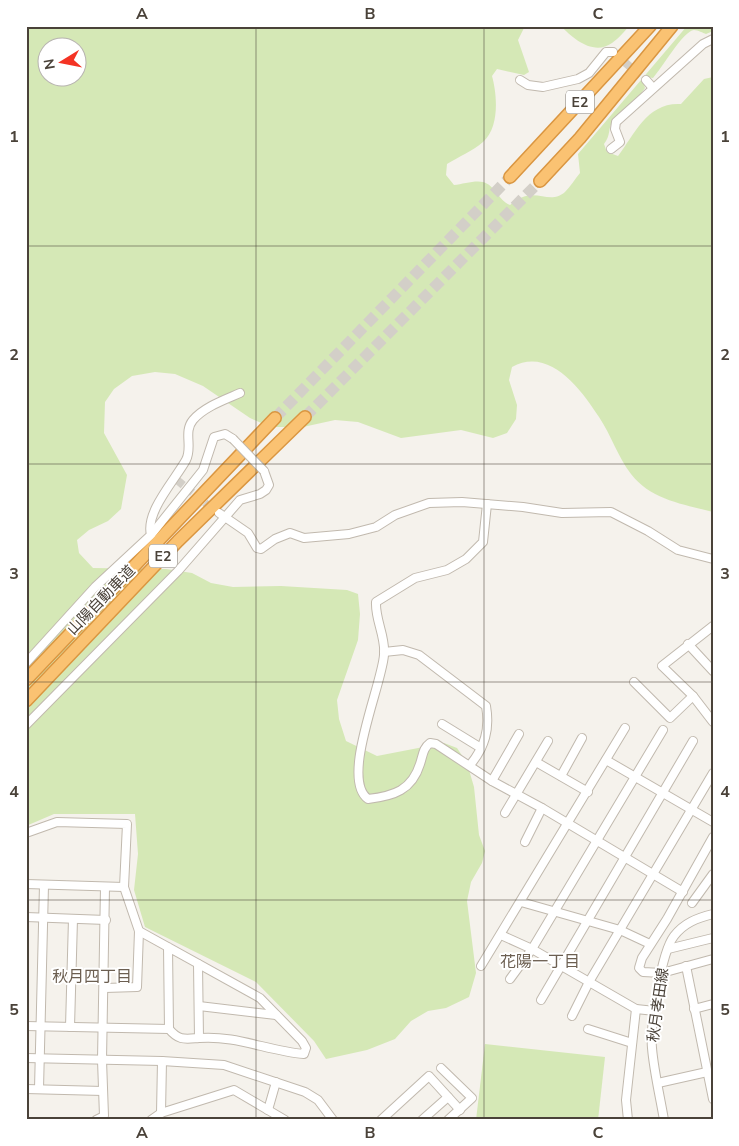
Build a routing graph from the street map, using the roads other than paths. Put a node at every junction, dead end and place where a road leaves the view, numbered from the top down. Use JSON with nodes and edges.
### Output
{"nodes":[{"id":1,"x":650,"y":26,"type":"edge"},
{"id":2,"x":672,"y":26,"type":"edge"},
{"id":3,"x":713,"y":39,"type":"edge"},
{"id":4,"x":613,"y":52,"type":"dead end"},
{"id":5,"x":520,"y":80,"type":"dead end"},
{"id":6,"x":646,"y":80,"type":"tunnel mouth"},
{"id":7,"x":654,"y":88,"type":"junction"},
{"id":8,"x":611,"y":149,"type":"dead end"},
{"id":9,"x":510,"y":177,"type":"tunnel mouth"},
{"id":10,"x":540,"y":181,"type":"tunnel mouth"},
{"id":11,"x":240,"y":394,"type":"dead end"},
{"id":12,"x":305,"y":417,"type":"tunnel mouth"},
{"id":13,"x":275,"y":418,"type":"tunnel mouth"},
{"id":14,"x":487,"y":504,"type":"junction"},
{"id":15,"x":222,"y":515,"type":"junction"},
{"id":16,"x":151,"y":535,"type":"junction"},
{"id":17,"x":713,"y":559,"type":"edge"},
{"id":18,"x":713,"y":626,"type":"edge"},
{"id":19,"x":688,"y":644,"type":"junction"},
{"id":20,"x":384,"y":652,"type":"junction"},
{"id":21,"x":26,"y":663,"type":"edge"},
{"id":22,"x":713,"y":671,"type":"edge"},
{"id":23,"x":26,"y":680,"type":"edge"},
{"id":24,"x":634,"y":682,"type":"dead end"},
{"id":25,"x":693,"y":696,"type":"junction"},
{"id":26,"x":26,"y":701,"type":"edge"},
{"id":27,"x":712,"y":719,"type":"edge"},
{"id":28,"x":442,"y":724,"type":"dead end"},
{"id":29,"x":26,"y":725,"type":"edge"},
{"id":30,"x":625,"y":728,"type":"dead end"},
{"id":31,"x":663,"y":730,"type":"dead end"},
{"id":32,"x":519,"y":734,"type":"dead end"},
{"id":33,"x":582,"y":738,"type":"dead end"},
{"id":34,"x":548,"y":741,"type":"dead end"},
{"id":35,"x":693,"y":742,"type":"dead end"},
{"id":36,"x":481,"y":748,"type":"junction"},
{"id":37,"x":606,"y":760,"type":"junction"},
{"id":38,"x":536,"y":762,"type":"junction"},
{"id":39,"x":470,"y":765,"type":"junction"},
{"id":40,"x":713,"y":773,"type":"edge"},
{"id":41,"x":561,"y":776,"type":"junction"},
{"id":42,"x":635,"y":776,"type":"junction"},
{"id":43,"x":492,"y":781,"type":"junction"},
{"id":44,"x":588,"y":792,"type":"junction"},
{"id":45,"x":662,"y":793,"type":"junction"},
{"id":46,"x":518,"y":794,"type":"junction"},
{"id":47,"x":542,"y":808,"type":"junction"},
{"id":48,"x":691,"y":809,"type":"junction"},
{"id":49,"x":505,"y":813,"type":"dead end"},
{"id":50,"x":713,"y":822,"type":"edge"},
{"id":51,"x":568,"y":824,"type":"junction"},
{"id":52,"x":26,"y":833,"type":"edge"},
{"id":53,"x":713,"y":837,"type":"edge"},
{"id":54,"x":596,"y":841,"type":"junction"},
{"id":55,"x":525,"y":842,"type":"dead end"},
{"id":56,"x":625,"y":857,"type":"junction"},
{"id":57,"x":653,"y":874,"type":"junction"},
{"id":58,"x":713,"y":874,"type":"edge"},
{"id":59,"x":26,"y":884,"type":"edge"},
{"id":60,"x":44,"y":885,"type":"junction"},
{"id":61,"x":105,"y":887,"type":"junction"},
{"id":62,"x":124,"y":887,"type":"junction"},
{"id":63,"x":683,"y":892,"type":"junction"},
{"id":64,"x":521,"y":902,"type":"junction"},
{"id":65,"x":692,"y":903,"type":"dead end"},
{"id":66,"x":554,"y":912,"type":"junction"},
{"id":67,"x":713,"y":914,"type":"edge"},
{"id":68,"x":26,"y":917,"type":"edge"},
{"id":69,"x":43,"y":917,"type":"junction"},
{"id":70,"x":74,"y":918,"type":"junction"},
{"id":71,"x":106,"y":920,"type":"junction"},
{"id":72,"x":587,"y":921,"type":"junction"},
{"id":73,"x":139,"y":930,"type":"junction"},
{"id":74,"x":620,"y":930,"type":"junction"},
{"id":75,"x":501,"y":935,"type":"junction"},
{"id":76,"x":713,"y":938,"type":"edge"},
{"id":77,"x":650,"y":944,"type":"junction"},
{"id":78,"x":168,"y":947,"type":"junction"},
{"id":79,"x":532,"y":949,"type":"junction"},
{"id":80,"x":668,"y":949,"type":"junction"},
{"id":81,"x":713,"y":959,"type":"edge"},
{"id":82,"x":198,"y":964,"type":"junction"},
{"id":83,"x":481,"y":966,"type":"dead end"},
{"id":84,"x":560,"y":966,"type":"junction"},
{"id":85,"x":686,"y":966,"type":"junction"},
{"id":86,"x":662,"y":972,"type":"junction"},
{"id":87,"x":510,"y":979,"type":"dead end"},
{"id":88,"x":589,"y":982,"type":"junction"},
{"id":89,"x":105,"y":988,"type":"junction"},
{"id":90,"x":541,"y":1000,"type":"dead end"},
{"id":91,"x":713,"y":1004,"type":"edge"},
{"id":92,"x":199,"y":1006,"type":"junction"},
{"id":93,"x":636,"y":1009,"type":"junction"},
{"id":94,"x":694,"y":1009,"type":"junction"},
{"id":95,"x":655,"y":1011,"type":"junction"},
{"id":96,"x":276,"y":1015,"type":"junction"},
{"id":97,"x":572,"y":1016,"type":"dead end"},
{"id":98,"x":26,"y":1026,"type":"edge"},
{"id":99,"x":39,"y":1026,"type":"junction"},
{"id":100,"x":70,"y":1027,"type":"junction"},
{"id":101,"x":103,"y":1028,"type":"junction"},
{"id":102,"x":169,"y":1028,"type":"junction"},
{"id":103,"x":588,"y":1029,"type":"dead end"},
{"id":104,"x":199,"y":1038,"type":"junction"},
{"id":105,"x":632,"y":1043,"type":"junction"},
{"id":106,"x":713,"y":1048,"type":"edge"},
{"id":107,"x":704,"y":1050,"type":"junction"},
{"id":108,"x":26,"y":1058,"type":"edge"},
{"id":109,"x":39,"y":1059,"type":"junction"},
{"id":110,"x":102,"y":1060,"type":"junction"},
{"id":111,"x":162,"y":1061,"type":"junction"},
{"id":112,"x":441,"y":1068,"type":"dead end"},
{"id":113,"x":708,"y":1072,"type":"junction"},
{"id":114,"x":276,"y":1082,"type":"junction"},
{"id":115,"x":658,"y":1083,"type":"junction"},
{"id":116,"x":39,"y":1089,"type":"junction"},
{"id":117,"x":26,"y":1090,"type":"edge"},
{"id":118,"x":103,"y":1091,"type":"junction"},
{"id":119,"x":448,"y":1097,"type":"junction"},
{"id":120,"x":713,"y":1099,"type":"edge"},
{"id":121,"x":268,"y":1110,"type":"junction"},
{"id":122,"x":460,"y":1110,"type":"junction"},
{"id":123,"x":161,"y":1113,"type":"junction"},
{"id":124,"x":96,"y":1120,"type":"edge"},
{"id":125,"x":151,"y":1120,"type":"edge"},
{"id":126,"x":285,"y":1120,"type":"edge"},
{"id":127,"x":333,"y":1120,"type":"edge"},
{"id":128,"x":381,"y":1120,"type":"edge"},
{"id":129,"x":422,"y":1120,"type":"edge"},
{"id":130,"x":448,"y":1120,"type":"edge"},
{"id":131,"x":628,"y":1120,"type":"edge"},
{"id":132,"x":664,"y":1120,"type":"edge"}],
"edges":[{"from":1,"to":9,"type":"highway","number":"E2"},
{"from":2,"to":10,"type":"highway","number":"E2"},
{"from":3,"to":7,"type":"street"},
{"from":4,"to":5,"type":"street"},
{"from":6,"to":7,"type":"street"},
{"from":7,"to":8,"type":"street"},
{"from":11,"to":16,"type":"street"},
{"from":12,"to":26,"type":"highway","name":"山陽自動車道","number":"E2"},
{"from":13,"to":23,"type":"highway","name":"山陽自動車道","number":"E2"},
{"from":14,"to":15,"type":"street"},
{"from":14,"to":17,"type":"street"},
{"from":14,"to":20,"type":"street"},
{"from":15,"to":16,"type":"street","bridge":true},
{"from":15,"to":29,"type":"street"},
{"from":16,"to":21,"type":"street"},
{"from":18,"to":19,"type":"street"},
{"from":19,"to":22,"type":"street"},
{"from":19,"to":25,"type":"street"},
{"from":20,"to":36,"type":"street"},
{"from":20,"to":39,"type":"street"},
{"from":24,"to":25,"type":"street"},
{"from":25,"to":27,"type":"street"},
{"from":28,"to":36,"type":"street"},
{"from":30,"to":37,"type":"street"},
{"from":31,"to":42,"type":"street"},
{"from":32,"to":43,"type":"street"},
{"from":33,"to":41,"type":"street"},
{"from":34,"to":38,"type":"street"},
{"from":35,"to":45,"type":"street"},
{"from":36,"to":39,"type":"street"},
{"from":37,"to":42,"type":"street"},
{"from":37,"to":44,"type":"street"},
{"from":38,"to":41,"type":"street"},
{"from":38,"to":46,"type":"street"},
{"from":39,"to":43,"type":"street"},
{"from":40,"to":48,"type":"street"},
{"from":41,"to":44,"type":"street"},
{"from":42,"to":45,"type":"street"},
{"from":42,"to":54,"type":"street"},
{"from":43,"to":46,"type":"street"},
{"from":44,"to":51,"type":"street"},
{"from":45,"to":48,"type":"street"},
{"from":45,"to":56,"type":"street"},
{"from":46,"to":47,"type":"street"},
{"from":46,"to":49,"type":"street"},
{"from":47,"to":51,"type":"street"},
{"from":47,"to":55,"type":"street"},
{"from":48,"to":50,"type":"street"},
{"from":48,"to":57,"type":"street"},
{"from":51,"to":54,"type":"street"},
{"from":51,"to":64,"type":"street"},
{"from":52,"to":62,"type":"street"},
{"from":53,"to":63,"type":"street"},
{"from":54,"to":56,"type":"street"},
{"from":54,"to":66,"type":"street"},
{"from":56,"to":57,"type":"street"},
{"from":56,"to":72,"type":"street"},
{"from":57,"to":63,"type":"street"},
{"from":57,"to":74,"type":"street"},
{"from":58,"to":65,"type":"street"},
{"from":59,"to":60,"type":"street"},
{"from":60,"to":61,"type":"street"},
{"from":60,"to":69,"type":"street"},
{"from":61,"to":62,"type":"street"},
{"from":61,"to":71,"type":"street"},
{"from":62,"to":73,"type":"street"},
{"from":63,"to":77,"type":"street"},
{"from":64,"to":66,"type":"street"},
{"from":64,"to":75,"type":"street"},
{"from":66,"to":72,"type":"street"},
{"from":66,"to":79,"type":"street"},
{"from":67,"to":80,"type":"street","name":"秋月孝田線"},
{"from":68,"to":69,"type":"street"},
{"from":69,"to":70,"type":"street"},
{"from":69,"to":99,"type":"street"},
{"from":70,"to":71,"type":"street"},
{"from":70,"to":100,"type":"street"},
{"from":71,"to":89,"type":"street"},
{"from":72,"to":74,"type":"street"},
{"from":72,"to":84,"type":"street"},
{"from":73,"to":78,"type":"street"},
{"from":73,"to":89,"type":"street"},
{"from":74,"to":77,"type":"street"},
{"from":74,"to":88,"type":"street"},
{"from":75,"to":79,"type":"street"},
{"from":75,"to":83,"type":"street"},
{"from":76,"to":80,"type":"street"},
{"from":77,"to":86,"type":"street"},
{"from":78,"to":82,"type":"street"},
{"from":78,"to":102,"type":"street"},
{"from":79,"to":84,"type":"street"},
{"from":79,"to":87,"type":"street"},
{"from":80,"to":86,"type":"street","name":"秋月孝田線"},
{"from":81,"to":85,"type":"street"},
{"from":82,"to":92,"type":"street"},
{"from":82,"to":96,"type":"street"},
{"from":84,"to":88,"type":"street"},
{"from":84,"to":90,"type":"street"},
{"from":85,"to":86,"type":"street"},
{"from":85,"to":94,"type":"street"},
{"from":86,"to":95,"type":"street","name":"秋月孝田線"},
{"from":88,"to":93,"type":"street"},
{"from":88,"to":97,"type":"street"},
{"from":89,"to":101,"type":"street"},
{"from":91,"to":94,"type":"street"},
{"from":92,"to":96,"type":"street"},
{"from":92,"to":104,"type":"street"},
{"from":93,"to":95,"type":"street"},
{"from":93,"to":105,"type":"street"},
{"from":94,"to":107,"type":"street"},
{"from":95,"to":115,"type":"street","name":"秋月孝田線"},
{"from":96,"to":104,"type":"street"},
{"from":98,"to":99,"type":"street"},
{"from":99,"to":100,"type":"street"},
{"from":99,"to":109,"type":"street"},
{"from":100,"to":101,"type":"street"},
{"from":101,"to":102,"type":"street"},
{"from":101,"to":110,"type":"street"},
{"from":102,"to":104,"type":"street"},
{"from":103,"to":105,"type":"street"},
{"from":105,"to":131,"type":"street"},
{"from":106,"to":107,"type":"street"},
{"from":107,"to":113,"type":"street"},
{"from":108,"to":109,"type":"street"},
{"from":109,"to":110,"type":"street"},
{"from":109,"to":116,"type":"street"},
{"from":110,"to":111,"type":"street"},
{"from":110,"to":118,"type":"street"},
{"from":111,"to":114,"type":"street"},
{"from":111,"to":123,"type":"street"},
{"from":112,"to":122,"type":"street"},
{"from":113,"to":115,"type":"street"},
{"from":113,"to":120,"type":"street"},
{"from":114,"to":121,"type":"street"},
{"from":114,"to":127,"type":"street"},
{"from":115,"to":132,"type":"street","name":"秋月孝田線"},
{"from":116,"to":117,"type":"street"},
{"from":116,"to":118,"type":"street"},
{"from":118,"to":124,"type":"street"},
{"from":119,"to":122,"type":"street"},
{"from":119,"to":128,"type":"street"},
{"from":119,"to":129,"type":"street"},
{"from":121,"to":123,"type":"street"},
{"from":121,"to":126,"type":"street"},
{"from":122,"to":130,"type":"street"},
{"from":123,"to":125,"type":"street"}]}
